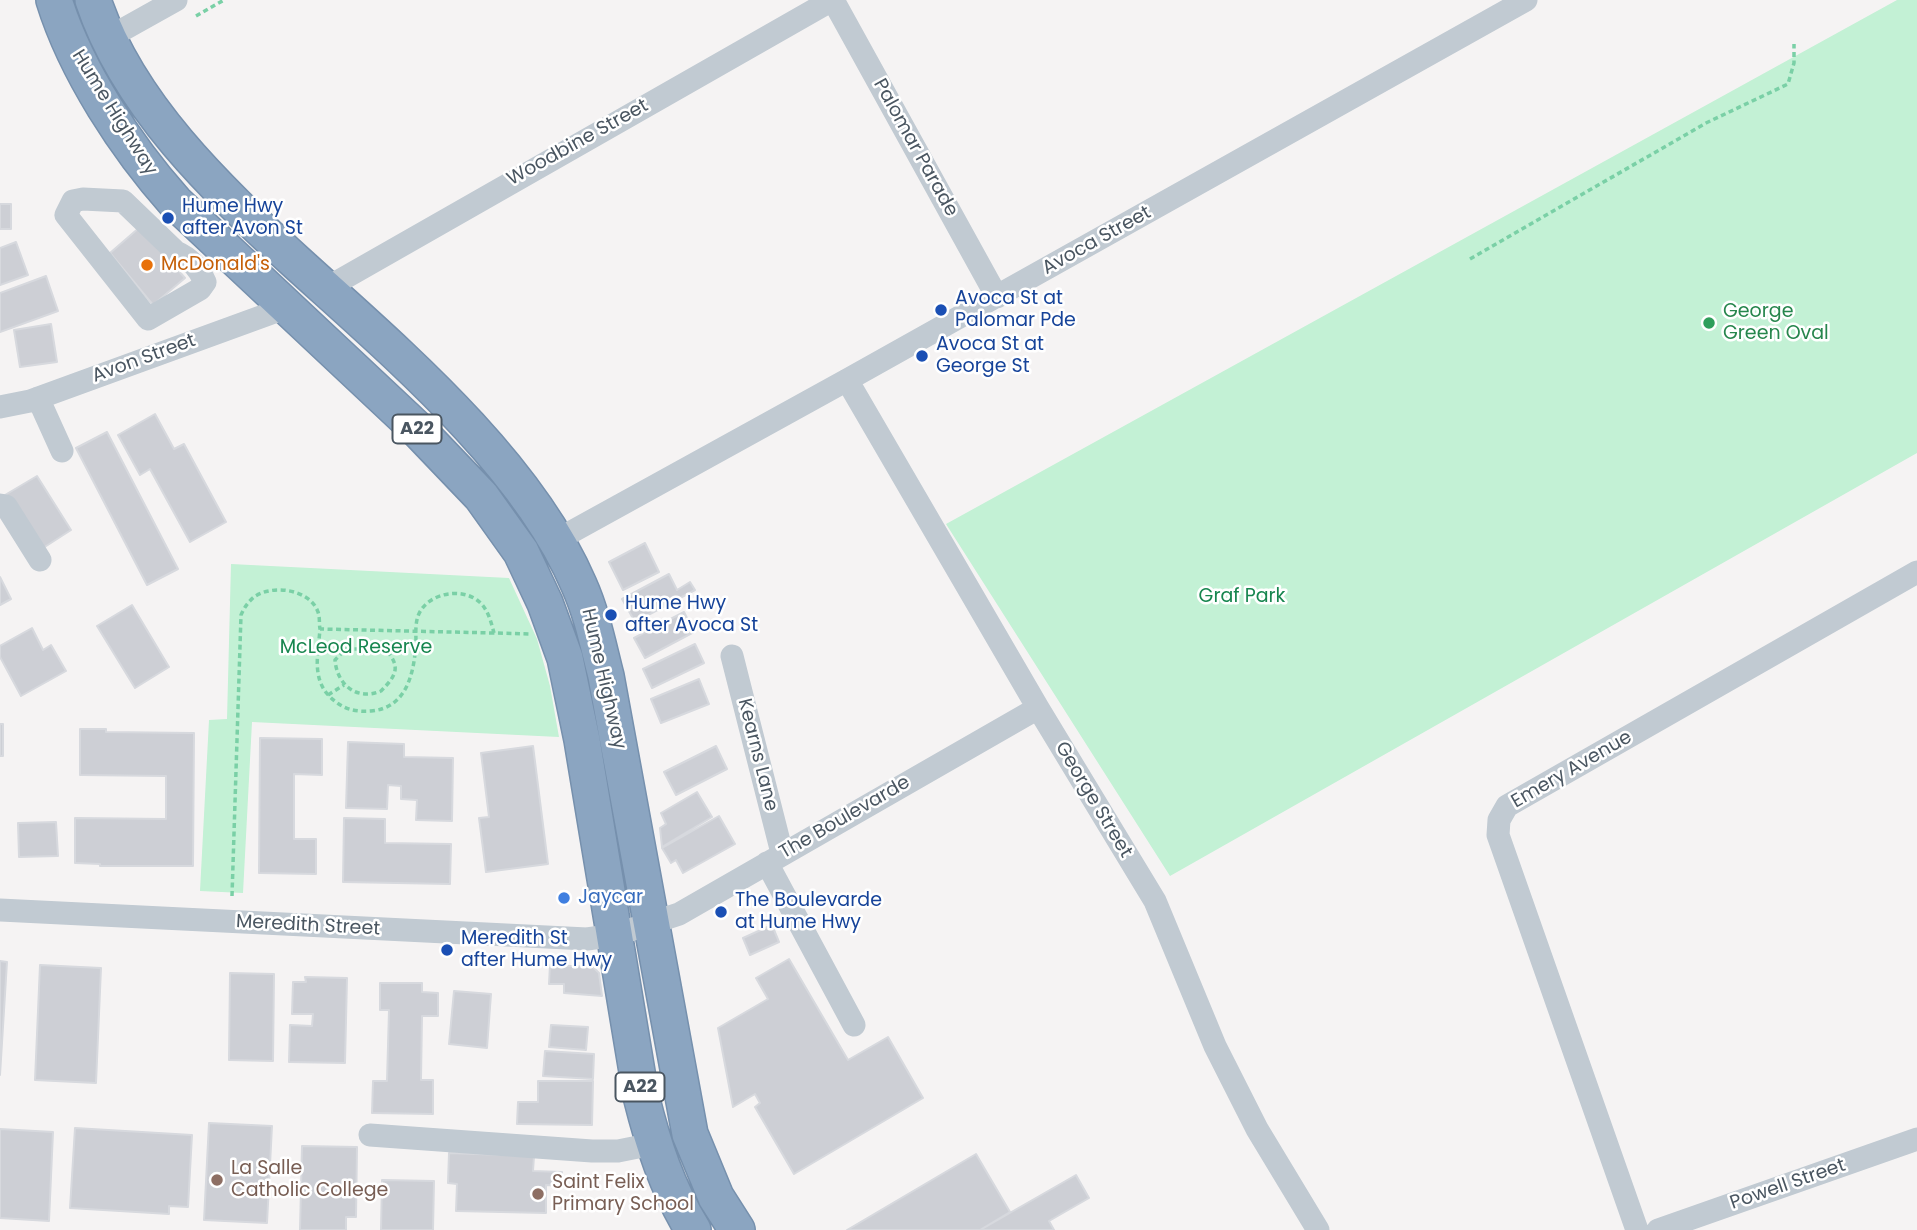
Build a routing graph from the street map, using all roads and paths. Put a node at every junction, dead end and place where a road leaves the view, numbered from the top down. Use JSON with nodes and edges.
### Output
{"nodes":[{"id":1,"x":54,"y":0,"type":"edge"},
{"id":2,"x":93,"y":0,"type":"edge"},
{"id":3,"x":176,"y":0,"type":"edge"},
{"id":4,"x":224,"y":0,"type":"edge"},
{"id":5,"x":833,"y":0,"type":"edge"},
{"id":6,"x":1526,"y":0,"type":"edge"},
{"id":7,"x":196,"y":16,"type":"dead end"},
{"id":8,"x":108,"y":38,"type":"junction"},
{"id":9,"x":1794,"y":44,"type":"dead end"},
{"id":10,"x":1470,"y":259,"type":"dead end"},
{"id":11,"x":325,"y":289,"type":"junction"},
{"id":12,"x":997,"y":297,"type":"junction"},
{"id":13,"x":288,"y":307,"type":"junction"},
{"id":14,"x":148,"y":319,"type":"joint"},
{"id":15,"x":848,"y":380,"type":"junction"},
{"id":16,"x":38,"y":398,"type":"junction"},
{"id":17,"x":0,"y":407,"type":"edge"},
{"id":18,"x":62,"y":451,"type":"dead end"},
{"id":19,"x":0,"y":505,"type":"edge"},
{"id":20,"x":555,"y":541,"type":"junction"},
{"id":21,"x":40,"y":559,"type":"dead end"},
{"id":22,"x":1917,"y":572,"type":"edge"},
{"id":23,"x":320,"y":629,"type":"junction"},
{"id":24,"x":416,"y":630,"type":"junction"},
{"id":25,"x":494,"y":633,"type":"junction"},
{"id":26,"x":538,"y":634,"type":"dead end"},
{"id":27,"x":732,"y":656,"type":"dead end"},
{"id":28,"x":344,"y":685,"type":"junction"},
{"id":29,"x":327,"y":695,"type":"junction"},
{"id":30,"x":1038,"y":708,"type":"junction"},
{"id":31,"x":775,"y":858,"type":"junction"},
{"id":32,"x":232,"y":896,"type":"dead end"},
{"id":33,"x":0,"y":910,"type":"edge"},
{"id":34,"x":651,"y":925,"type":"junction"},
{"id":35,"x":615,"y":935,"type":"junction"},
{"id":36,"x":854,"y":1025,"type":"dead end"},
{"id":37,"x":690,"y":1134,"type":"junction"},
{"id":38,"x":370,"y":1136,"type":"dead end"},
{"id":39,"x":1917,"y":1139,"type":"edge"},
{"id":40,"x":653,"y":1144,"type":"junction"},
{"id":41,"x":693,"y":1230,"type":"edge"},
{"id":42,"x":737,"y":1230,"type":"edge"},
{"id":43,"x":1318,"y":1230,"type":"edge"},
{"id":44,"x":1637,"y":1230,"type":"edge"},
{"id":45,"x":1658,"y":1230,"type":"edge"}],
"edges":[{"from":1,"to":13,"type":"highway","name":"Hume Highway","number":"A22"},
{"from":2,"to":8,"type":"highway","name":"Hume Highway","number":"A22"},
{"from":3,"to":8,"type":"street"},
{"from":4,"to":7,"type":"path"},
{"from":5,"to":11,"type":"street","name":"Woodbine Street"},
{"from":5,"to":12,"type":"street","name":"Palomar Parade"},
{"from":6,"to":12,"type":"street","name":"Avoca Street"},
{"from":8,"to":11,"type":"highway","name":"Hume Highway","number":"A22"},
{"from":9,"to":10,"type":"path"},
{"from":11,"to":20,"type":"highway","name":"Hume Highway","number":"A22"},
{"from":12,"to":15,"type":"street","name":"Avoca Street"},
{"from":13,"to":16,"type":"street","name":"Avon Street"},
{"from":13,"to":35,"type":"highway","name":"Hume Highway","number":"A22"},
{"from":14,"to":14,"type":"street"},
{"from":15,"to":20,"type":"street","name":"Avoca Street"},
{"from":15,"to":30,"type":"street","name":"George Street"},
{"from":16,"to":17,"type":"street","name":"Avon Street"},
{"from":16,"to":18,"type":"street"},
{"from":19,"to":21,"type":"street"},
{"from":20,"to":34,"type":"highway","name":"Hume Highway","number":"A22"},
{"from":22,"to":44,"type":"street","name":"Emery Avenue"},
{"from":23,"to":24,"type":"path"},
{"from":23,"to":29,"type":"path"},
{"from":23,"to":32,"type":"path"},
{"from":24,"to":25,"type":"path"},
{"from":24,"to":25,"type":"path"},
{"from":24,"to":29,"type":"path"},
{"from":25,"to":26,"type":"path"},
{"from":27,"to":31,"type":"street","name":"Kearns Lane"},
{"from":28,"to":28,"type":"path"},
{"from":28,"to":29,"type":"path"},
{"from":30,"to":31,"type":"street","name":"The Boulevarde"},
{"from":30,"to":43,"type":"street","name":"George Street"},
{"from":31,"to":34,"type":"street","name":"The Boulevarde"},
{"from":31,"to":36,"type":"street","name":"Kearns Lane"},
{"from":33,"to":35,"type":"street","name":"Meredith Street"},
{"from":34,"to":35,"type":"street","name":"The Boulevarde"},
{"from":34,"to":37,"type":"highway","name":"Hume Highway","number":"A22"},
{"from":35,"to":40,"type":"highway","name":"Hume Highway","number":"A22"},
{"from":37,"to":40,"type":"highway"},
{"from":37,"to":42,"type":"highway","name":"Hume Highway","number":"A22"},
{"from":38,"to":40,"type":"street"},
{"from":39,"to":45,"type":"street","name":"Powell Street"},
{"from":40,"to":41,"type":"highway","name":"Hume Highway","number":"A22"}]}
